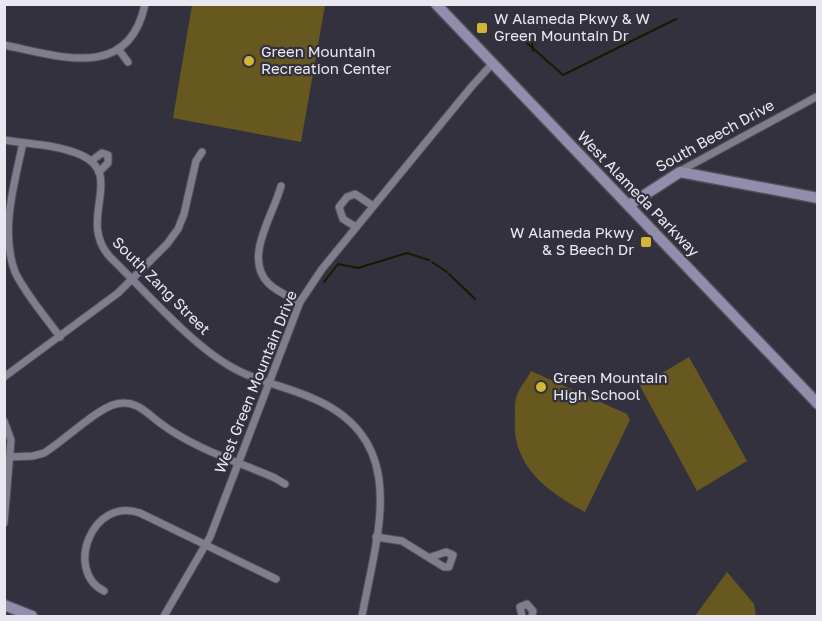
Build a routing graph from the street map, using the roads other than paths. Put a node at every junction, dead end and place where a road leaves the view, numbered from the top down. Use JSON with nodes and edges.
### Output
{"nodes":[{"id":1,"x":145,"y":4,"type":"edge"},
{"id":2,"x":436,"y":4,"type":"edge"},
{"id":3,"x":4,"y":45,"type":"edge"},
{"id":4,"x":119,"y":50,"type":"junction"},
{"id":5,"x":128,"y":62,"type":"dead end"},
{"id":6,"x":492,"y":64,"type":"junction"},
{"id":7,"x":818,"y":96,"type":"edge"},
{"id":8,"x":4,"y":140,"type":"edge"},
{"id":9,"x":22,"y":143,"type":"junction"},
{"id":10,"x":202,"y":152,"type":"dead end"},
{"id":11,"x":92,"y":161,"type":"junction"},
{"id":12,"x":99,"y":172,"type":"junction"},
{"id":13,"x":680,"y":172,"type":"junction"},
{"id":14,"x":281,"y":186,"type":"dead end"},
{"id":15,"x":818,"y":198,"type":"edge"},
{"id":16,"x":629,"y":205,"type":"junction"},
{"id":17,"x":373,"y":207,"type":"junction"},
{"id":18,"x":356,"y":227,"type":"junction"},
{"id":19,"x":6,"y":246,"type":"edge"},
{"id":20,"x":262,"y":271,"type":"junction"},
{"id":21,"x":253,"y":273,"type":"dead end"},
{"id":22,"x":133,"y":279,"type":"junction"},
{"id":23,"x":300,"y":302,"type":"junction"},
{"id":24,"x":60,"y":337,"type":"junction"},
{"id":25,"x":4,"y":377,"type":"edge"},
{"id":26,"x":268,"y":382,"type":"junction"},
{"id":27,"x":818,"y":404,"type":"edge"},
{"id":28,"x":4,"y":422,"type":"edge"},
{"id":29,"x":10,"y":457,"type":"junction"},
{"id":30,"x":237,"y":463,"type":"junction"},
{"id":31,"x":285,"y":484,"type":"dead end"},
{"id":32,"x":4,"y":523,"type":"edge"},
{"id":33,"x":376,"y":537,"type":"junction"},
{"id":34,"x":206,"y":544,"type":"junction"},
{"id":35,"x":431,"y":557,"type":"dead end"},
{"id":36,"x":276,"y":579,"type":"dead end"},
{"id":37,"x":104,"y":591,"type":"dead end"},
{"id":38,"x":4,"y":605,"type":"edge"},
{"id":39,"x":32,"y":616,"type":"edge"},
{"id":40,"x":164,"y":616,"type":"edge"},
{"id":41,"x":362,"y":616,"type":"edge"},
{"id":42,"x":522,"y":616,"type":"edge"},
{"id":43,"x":532,"y":616,"type":"edge"}],
"edges":[{"from":1,"to":4,"type":"street"},
{"from":2,"to":6,"type":"main road","name":"West Alameda Parkway"},
{"from":3,"to":4,"type":"street"},
{"from":4,"to":5,"type":"street"},
{"from":6,"to":16,"type":"main road","name":"West Alameda Parkway"},
{"from":6,"to":17,"type":"street","name":"West Green Mountain Drive"},
{"from":7,"to":13,"type":"street","name":"South Beech Drive"},
{"from":8,"to":9,"type":"street","name":"South Zang Street"},
{"from":9,"to":11,"type":"street","name":"South Zang Street"},
{"from":9,"to":19,"type":"street"},
{"from":10,"to":22,"type":"street"},
{"from":11,"to":12,"type":"street"},
{"from":11,"to":12,"type":"street","name":"South Zang Street"},
{"from":12,"to":22,"type":"street","name":"South Zang Street"},
{"from":13,"to":15,"type":"main road"},
{"from":13,"to":16,"type":"main road","name":"South Beech Drive"},
{"from":14,"to":20,"type":"street"},
{"from":16,"to":27,"type":"main road","name":"West Alameda Parkway"},
{"from":17,"to":18,"type":"street","name":"West Green Mountain Drive"},
{"from":17,"to":18,"type":"street"},
{"from":18,"to":23,"type":"street","name":"West Green Mountain Drive"},
{"from":19,"to":24,"type":"street"},
{"from":20,"to":21,"type":"street"},
{"from":20,"to":23,"type":"street"},
{"from":22,"to":24,"type":"street"},
{"from":22,"to":26,"type":"street","name":"South Zang Street"},
{"from":23,"to":26,"type":"street","name":"West Green Mountain Drive"},
{"from":24,"to":25,"type":"street"},
{"from":26,"to":30,"type":"street","name":"West Green Mountain Drive"},
{"from":26,"to":33,"type":"street","name":"South Zang Street"},
{"from":28,"to":29,"type":"street"},
{"from":29,"to":30,"type":"street"},
{"from":29,"to":32,"type":"street"},
{"from":30,"to":31,"type":"street"},
{"from":30,"to":34,"type":"street","name":"West Green Mountain Drive"},
{"from":33,"to":35,"type":"street"},
{"from":33,"to":41,"type":"street","name":"South Zang Street"},
{"from":34,"to":36,"type":"street"},
{"from":34,"to":37,"type":"street"},
{"from":34,"to":40,"type":"street","name":"West Green Mountain Drive"},
{"from":38,"to":39,"type":"main road"},
{"from":42,"to":43,"type":"street"}]}
